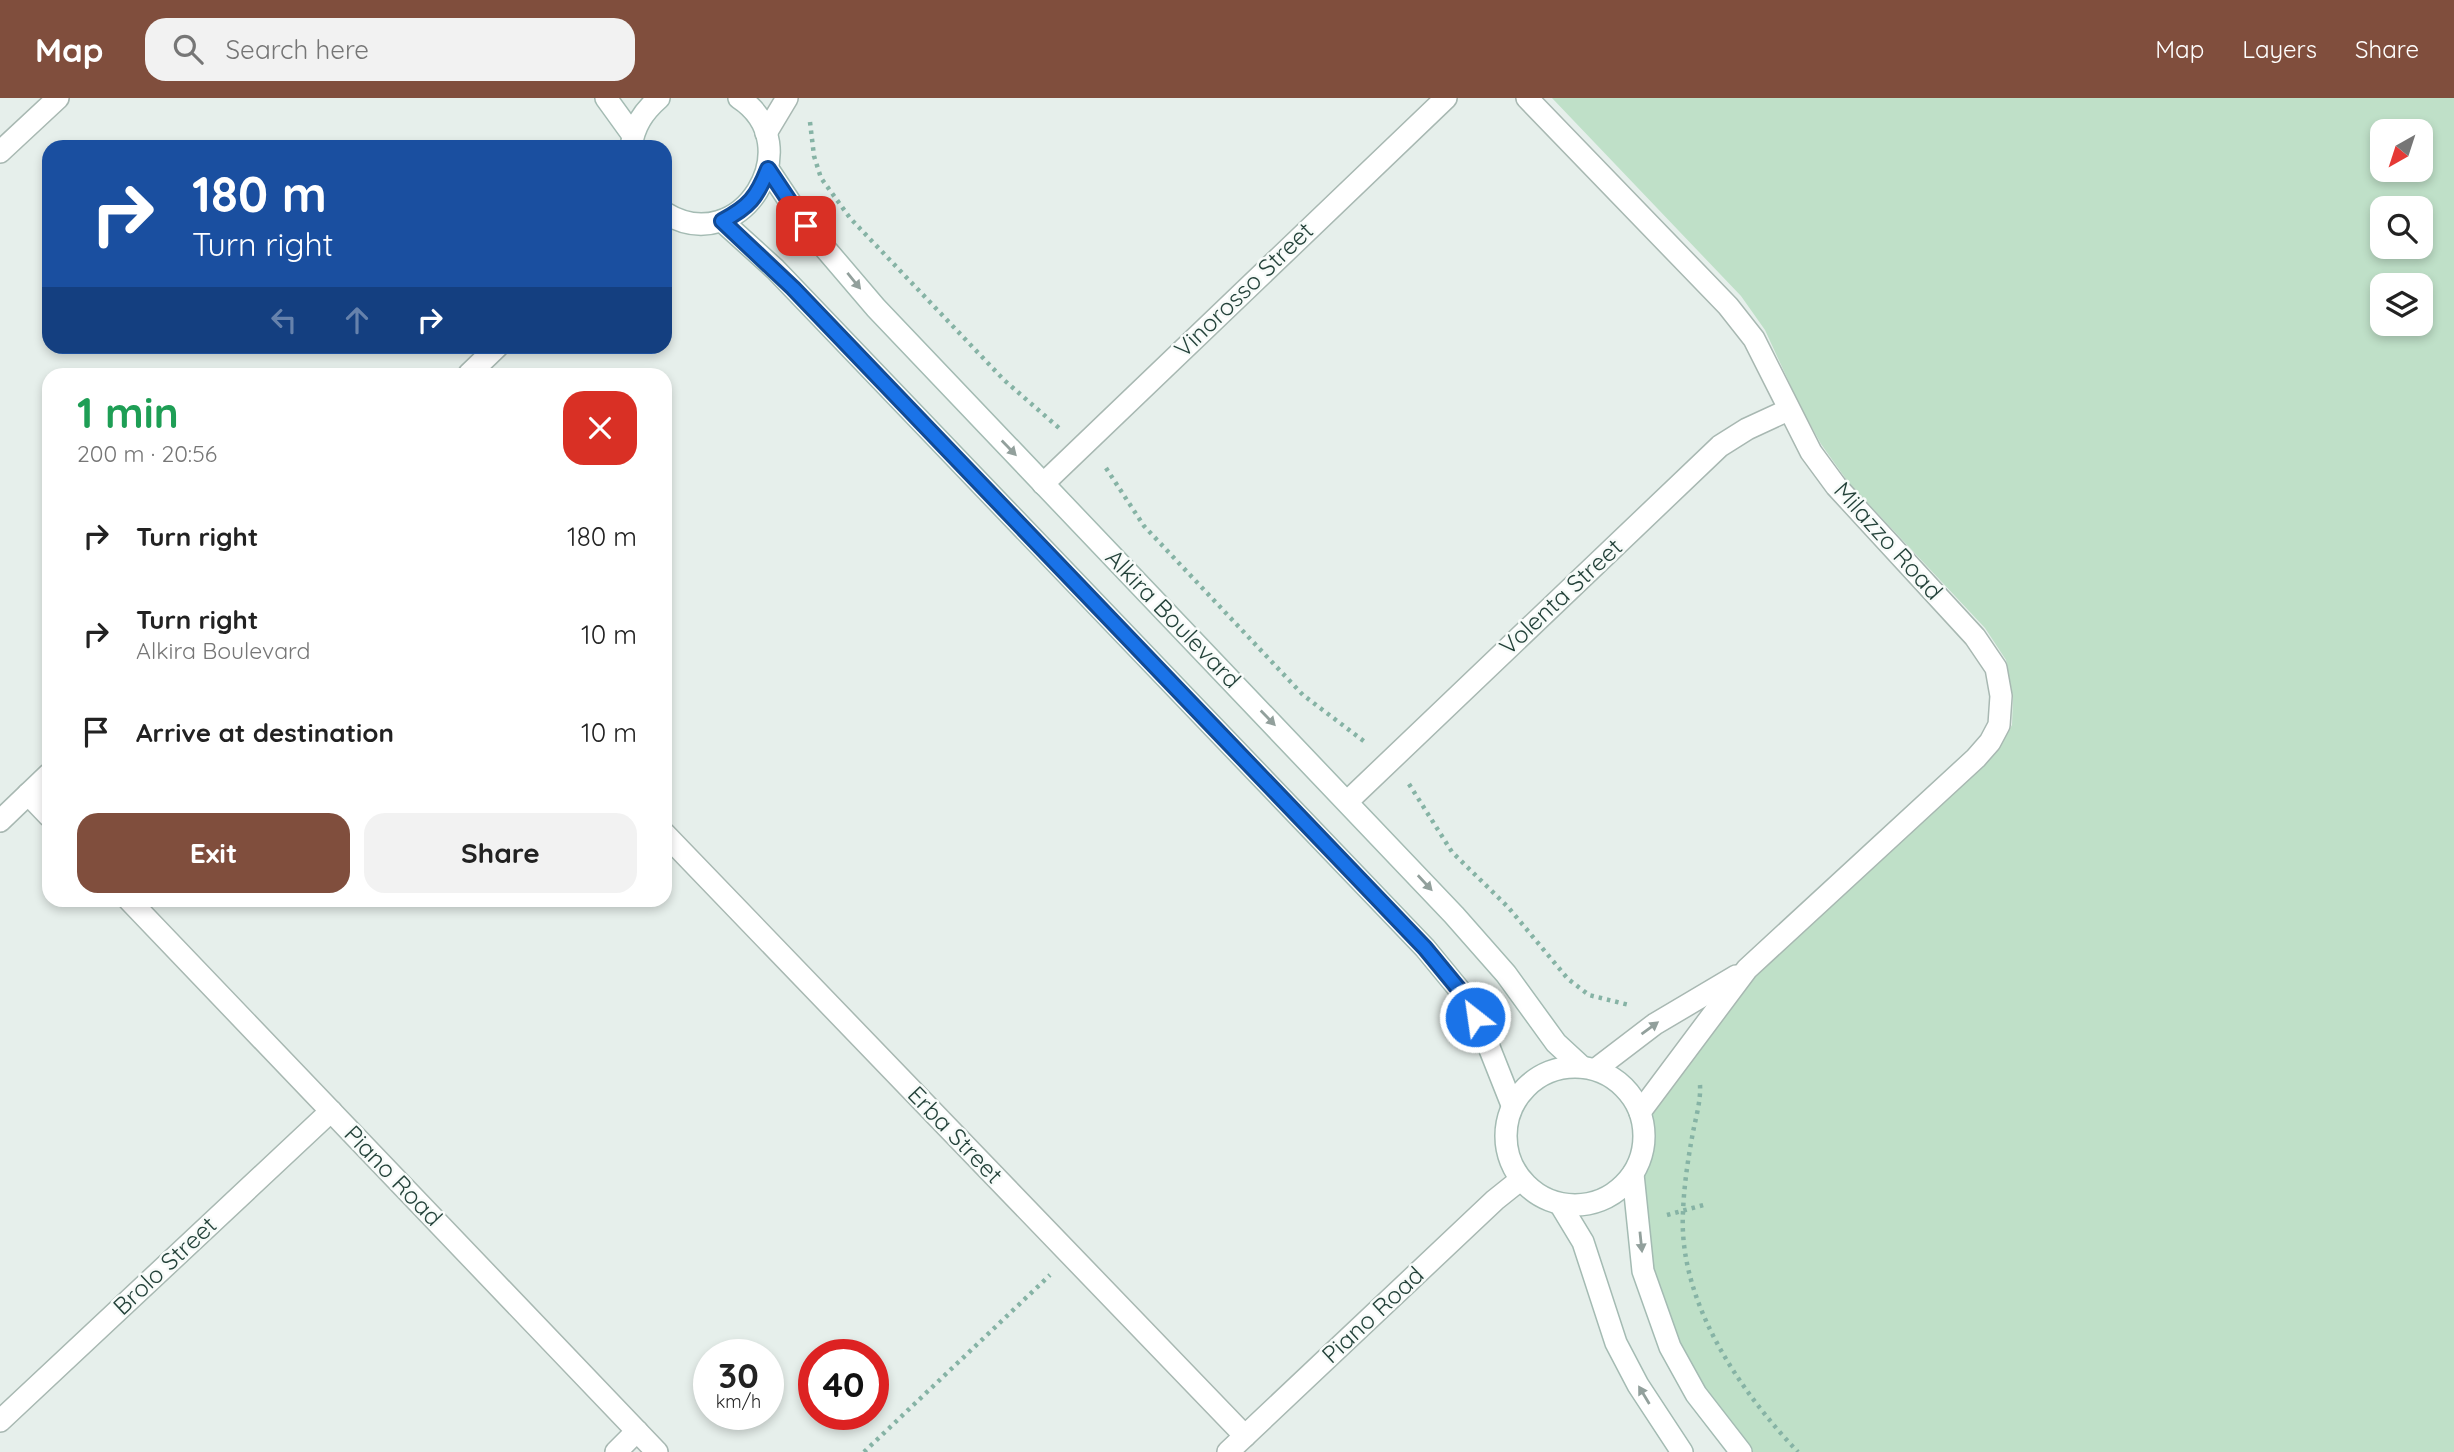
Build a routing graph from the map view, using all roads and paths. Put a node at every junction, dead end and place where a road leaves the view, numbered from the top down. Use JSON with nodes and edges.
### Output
{"nodes":[{"id":1,"x":58,"y":98,"type":"edge"},
{"id":2,"x":606,"y":98,"type":"edge"},
{"id":3,"x":659,"y":98,"type":"edge"},
{"id":4,"x":739,"y":98,"type":"edge"},
{"id":5,"x":787,"y":98,"type":"edge"},
{"id":6,"x":1446,"y":98,"type":"edge"},
{"id":7,"x":1527,"y":98,"type":"edge"},
{"id":8,"x":766,"y":133,"type":"junction"},
{"id":9,"x":630,"y":140,"type":"edge"},
{"id":10,"x":631,"y":140,"type":"edge"},
{"id":11,"x":0,"y":152,"type":"edge"},
{"id":12,"x":768,"y":169,"type":"junction"},
{"id":13,"x":672,"y":218,"type":"edge"},
{"id":14,"x":722,"y":221,"type":"junction"},
{"id":15,"x":490,"y":354,"type":"edge"},
{"id":16,"x":475,"y":368,"type":"edge"},
{"id":17,"x":1788,"y":410,"type":"junction"},
{"id":18,"x":1043,"y":484,"type":"junction"},
{"id":19,"x":42,"y":781,"type":"edge"},
{"id":20,"x":28,"y":794,"type":"junction"},
{"id":21,"x":1348,"y":801,"type":"junction"},
{"id":22,"x":42,"y":809,"type":"edge"},
{"id":23,"x":0,"y":821,"type":"edge"},
{"id":24,"x":672,"y":841,"type":"edge"},
{"id":25,"x":136,"y":907,"type":"edge"},
{"id":26,"x":1747,"y":969,"type":"junction"},
{"id":27,"x":1589,"y":1068,"type":"junction"},
{"id":28,"x":1512,"y":1105,"type":"junction"},
{"id":29,"x":331,"y":1111,"type":"junction"},
{"id":30,"x":1640,"y":1112,"type":"junction"},
{"id":31,"x":1633,"y":1174,"type":"junction"},
{"id":32,"x":1520,"y":1180,"type":"junction"},
{"id":33,"x":1560,"y":1204,"type":"junction"},
{"id":34,"x":1707,"y":1204,"type":"dead end"},
{"id":35,"x":1639,"y":1223,"type":"junction"},
{"id":36,"x":1071,"y":1255,"type":"junction"},
{"id":37,"x":0,"y":1421,"type":"edge"},
{"id":38,"x":637,"y":1431,"type":"junction"},
{"id":39,"x":1245,"y":1436,"type":"junction"},
{"id":40,"x":615,"y":1452,"type":"edge"},
{"id":41,"x":657,"y":1452,"type":"edge"},
{"id":42,"x":864,"y":1452,"type":"edge"},
{"id":43,"x":1228,"y":1452,"type":"edge"},
{"id":44,"x":1682,"y":1452,"type":"edge"},
{"id":45,"x":1741,"y":1452,"type":"edge"}],
"edges":[{"from":1,"to":11,"type":"street"},
{"from":2,"to":9,"type":"street"},
{"from":3,"to":10,"type":"street"},
{"from":4,"to":8,"type":"street"},
{"from":5,"to":8,"type":"street"},
{"from":6,"to":18,"type":"street","name":"Vinorosso Street"},
{"from":7,"to":17,"type":"street","name":"Milazzo Road"},
{"from":8,"to":12,"type":"street"},
{"from":12,"to":14,"type":"street"},
{"from":12,"to":18,"type":"street","name":"Alkira Boulevard","one_way":true},
{"from":13,"to":14,"type":"street"},
{"from":14,"to":28,"type":"street","name":"Alkira Boulevard"},
{"from":15,"to":16,"type":"street"},
{"from":17,"to":21,"type":"street","name":"Volenta Street"},
{"from":17,"to":26,"type":"street","name":"Milazzo Road"},
{"from":18,"to":21,"type":"street","name":"Alkira Boulevard","one_way":true},
{"from":19,"to":20,"type":"street"},
{"from":20,"to":22,"type":"street"},
{"from":20,"to":23,"type":"street"},
{"from":21,"to":27,"type":"street","name":"Alkira Boulevard","one_way":true},
{"from":24,"to":36,"type":"street","name":"Erba Street"},
{"from":25,"to":29,"type":"street","name":"Piano Road"},
{"from":27,"to":26,"type":"street","name":"Milazzo Road","one_way":true},
{"from":26,"to":30,"type":"street","name":"Milazzo Road"},
{"from":27,"to":28,"type":"street"},
{"from":27,"to":30,"type":"street"},
{"from":28,"to":32,"type":"street"},
{"from":29,"to":37,"type":"street","name":"Brolo Street"},
{"from":29,"to":38,"type":"street","name":"Piano Road"},
{"from":30,"to":31,"type":"street"},
{"from":31,"to":33,"type":"street"},
{"from":31,"to":35,"type":"street"},
{"from":32,"to":33,"type":"street"},
{"from":32,"to":39,"type":"street","name":"Piano Road"},
{"from":44,"to":33,"type":"street","one_way":true},
{"from":34,"to":35,"type":"path"},
{"from":35,"to":45,"type":"street","one_way":true},
{"from":36,"to":39,"type":"street","name":"Erba Street"},
{"from":36,"to":42,"type":"path"},
{"from":38,"to":40,"type":"street"},
{"from":38,"to":41,"type":"street","name":"Piano Road"},
{"from":39,"to":43,"type":"street","name":"Piano Road"}]}
